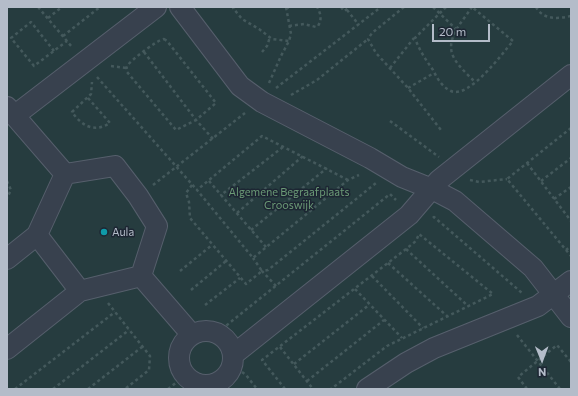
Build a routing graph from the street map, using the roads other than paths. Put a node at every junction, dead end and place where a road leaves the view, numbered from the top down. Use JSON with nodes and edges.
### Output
{"nodes":[{"id":1,"x":156,"y":7,"type":"edge"},
{"id":2,"x":180,"y":7,"type":"edge"},
{"id":3,"x":571,"y":75,"type":"edge"},
{"id":4,"x":11,"y":111,"type":"edge"},
{"id":5,"x":65,"y":174,"type":"junction"},
{"id":6,"x":432,"y":189,"type":"junction"},
{"id":7,"x":37,"y":235,"type":"junction"},
{"id":8,"x":7,"y":259,"type":"edge"},
{"id":9,"x":140,"y":276,"type":"junction"},
{"id":10,"x":571,"y":281,"type":"edge"},
{"id":11,"x":80,"y":291,"type":"junction"},
{"id":12,"x":553,"y":295,"type":"junction"},
{"id":13,"x":571,"y":317,"type":"edge"},
{"id":14,"x":192,"y":335,"type":"junction"},
{"id":15,"x":7,"y":349,"type":"edge"},
{"id":16,"x":230,"y":373,"type":"edge"},
{"id":17,"x":367,"y":389,"type":"edge"}],
"edges":[{"from":1,"to":4,"type":"lane"},
{"from":2,"to":6,"type":"lane"},
{"from":3,"to":6,"type":"lane"},
{"from":4,"to":5,"type":"lane"},
{"from":5,"to":7,"type":"lane"},
{"from":5,"to":9,"type":"lane"},
{"from":6,"to":12,"type":"lane"},
{"from":6,"to":16,"type":"lane"},
{"from":7,"to":8,"type":"lane"},
{"from":7,"to":11,"type":"lane"},
{"from":9,"to":11,"type":"lane"},
{"from":9,"to":14,"type":"lane"},
{"from":10,"to":12,"type":"lane"},
{"from":11,"to":15,"type":"lane"},
{"from":12,"to":13,"type":"lane"},
{"from":12,"to":17,"type":"lane"},
{"from":14,"to":16,"type":"lane"},
{"from":14,"to":16,"type":"lane"}]}
